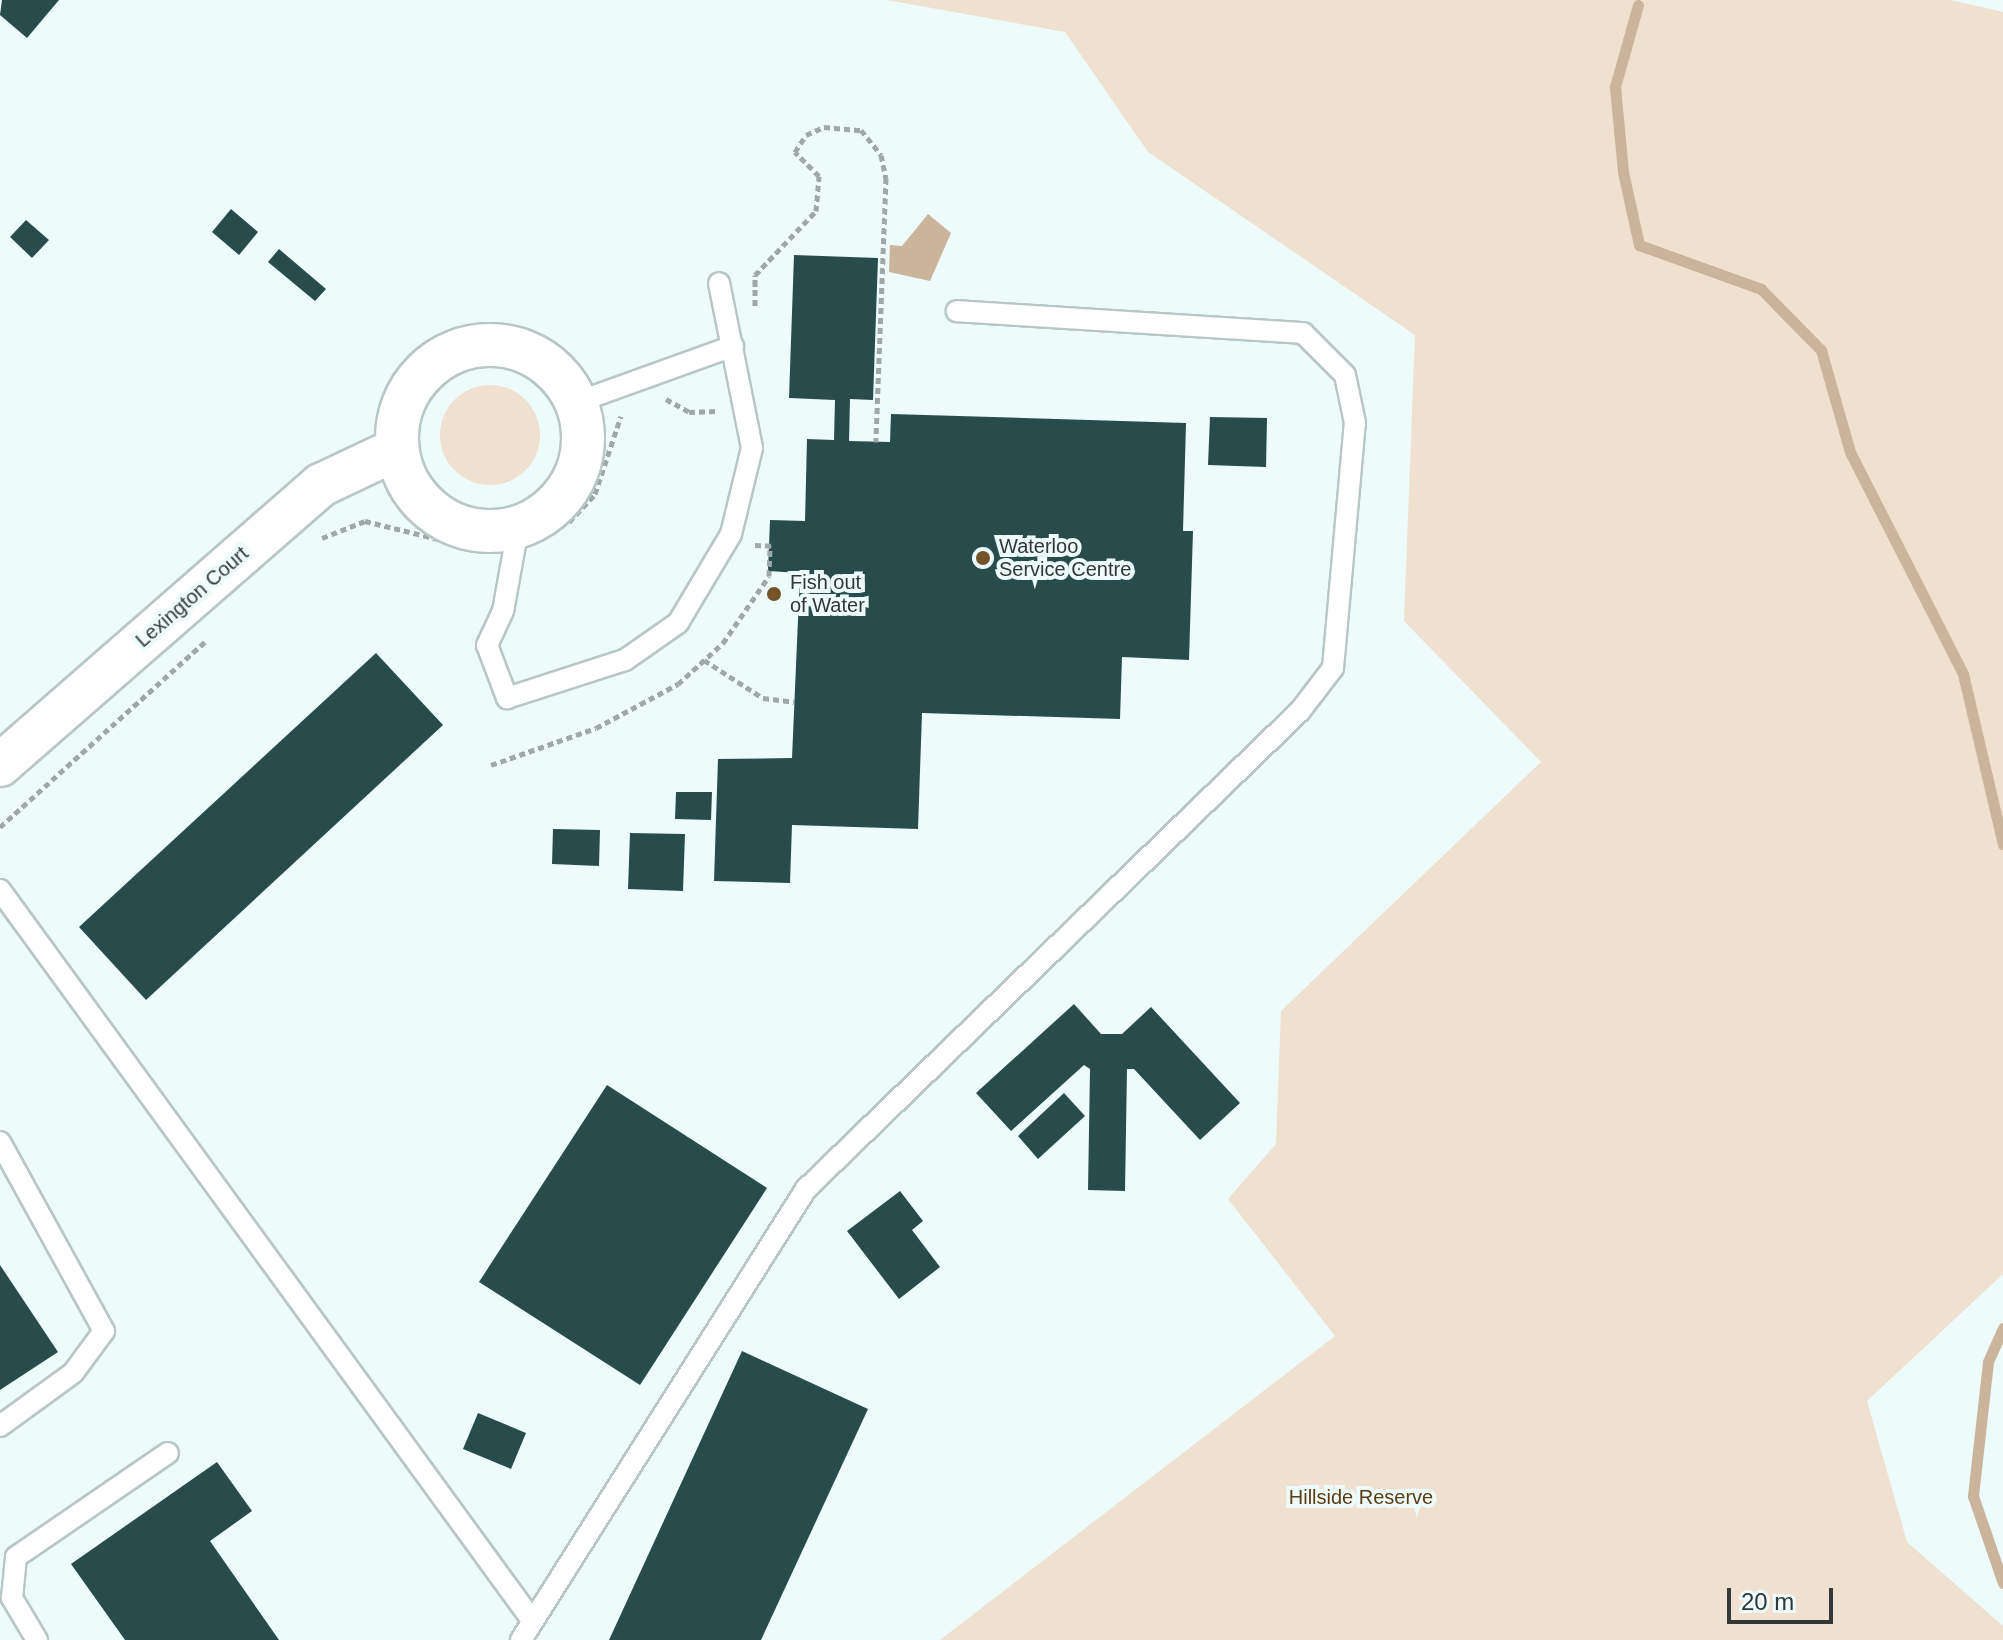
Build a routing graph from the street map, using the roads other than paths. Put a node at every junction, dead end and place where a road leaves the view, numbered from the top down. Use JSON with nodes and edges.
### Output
{"nodes":[{"id":1,"x":719,"y":283,"type":"dead end"},
{"id":2,"x":957,"y":311,"type":"dead end"},
{"id":3,"x":733,"y":346,"type":"junction"},
{"id":4,"x":575,"y":403,"type":"junction"},
{"id":5,"x":397,"y":449,"type":"junction"},
{"id":6,"x":516,"y":536,"type":"junction"},
{"id":7,"x":0,"y":765,"type":"edge"},
{"id":8,"x":0,"y":890,"type":"edge"},
{"id":9,"x":0,"y":1142,"type":"edge"},
{"id":10,"x":0,"y":1426,"type":"edge"},
{"id":11,"x":168,"y":1453,"type":"dead end"},
{"id":12,"x":532,"y":1620,"type":"junction"},
{"id":13,"x":37,"y":1640,"type":"edge"},
{"id":14,"x":521,"y":1640,"type":"edge"}],
"edges":[{"from":1,"to":3,"type":"lane"},
{"from":2,"to":12,"type":"lane"},
{"from":3,"to":4,"type":"lane"},
{"from":3,"to":6,"type":"lane"},
{"from":4,"to":5,"type":"street"},
{"from":4,"to":6,"type":"street"},
{"from":5,"to":6,"type":"street"},
{"from":5,"to":7,"type":"street","name":"Lexington Court"},
{"from":8,"to":12,"type":"lane"},
{"from":9,"to":10,"type":"lane"},
{"from":11,"to":13,"type":"lane"},
{"from":12,"to":14,"type":"lane"}]}
